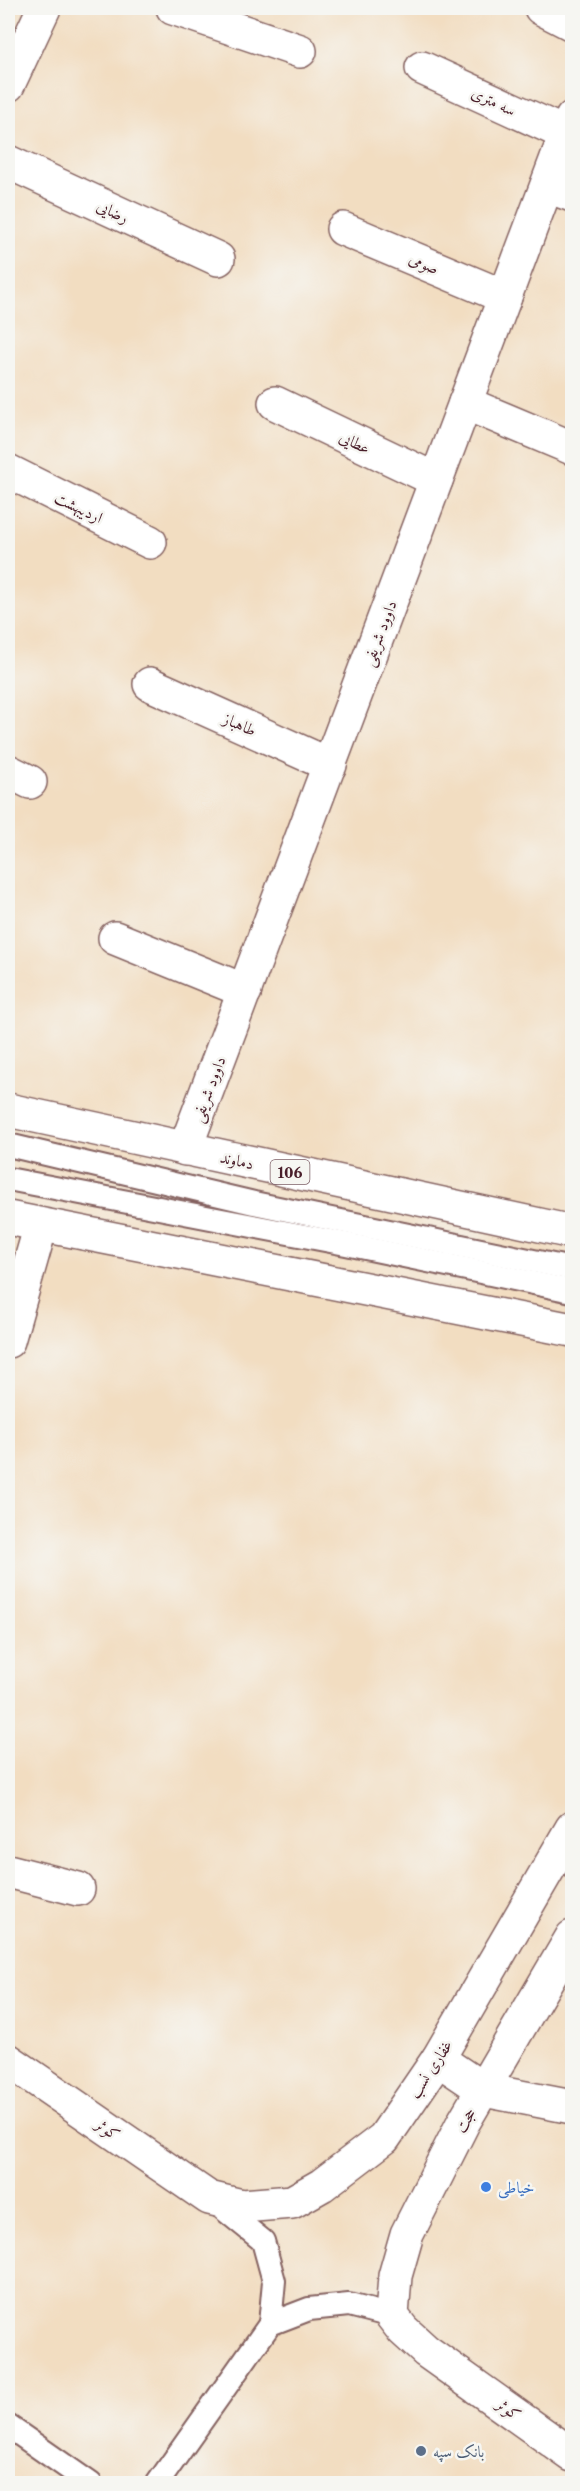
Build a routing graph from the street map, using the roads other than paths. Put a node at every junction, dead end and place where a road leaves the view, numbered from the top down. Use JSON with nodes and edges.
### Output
{"nodes":[{"id":1,"x":44,"y":8,"type":"edge"},
{"id":2,"x":173,"y":8,"type":"edge"},
{"id":3,"x":542,"y":8,"type":"edge"},
{"id":4,"x":573,"y":24,"type":"edge"},
{"id":5,"x":300,"y":51,"type":"dead end"},
{"id":6,"x":422,"y":68,"type":"dead end"},
{"id":7,"x":8,"y":85,"type":"edge"},
{"id":8,"x":569,"y":126,"type":"edge"},
{"id":9,"x":8,"y":162,"type":"edge"},
{"id":10,"x":560,"y":190,"type":"edge"},
{"id":11,"x":343,"y":229,"type":"dead end"},
{"id":12,"x":218,"y":259,"type":"dead end"},
{"id":13,"x":505,"y":297,"type":"junction"},
{"id":14,"x":275,"y":403,"type":"dead end"},
{"id":15,"x":465,"y":403,"type":"junction"},
{"id":16,"x":573,"y":448,"type":"edge"},
{"id":17,"x":8,"y":471,"type":"edge"},
{"id":18,"x":436,"y":480,"type":"junction"},
{"id":19,"x":150,"y":542,"type":"dead end"},
{"id":20,"x":150,"y":684,"type":"dead end"},
{"id":21,"x":330,"y":765,"type":"junction"},
{"id":22,"x":115,"y":938,"type":"dead end"},
{"id":23,"x":245,"y":991,"type":"junction"},
{"id":24,"x":8,"y":1110,"type":"edge"},
{"id":25,"x":8,"y":1145,"type":"edge"},
{"id":26,"x":185,"y":1149,"type":"junction"},
{"id":27,"x":8,"y":1179,"type":"edge"},
{"id":28,"x":8,"y":1218,"type":"edge"},
{"id":29,"x":40,"y":1225,"type":"junction"},
{"id":30,"x":573,"y":1233,"type":"edge"},
{"id":31,"x":573,"y":1269,"type":"edge"},
{"id":32,"x":573,"y":1291,"type":"edge"},
{"id":33,"x":573,"y":1330,"type":"edge"},
{"id":34,"x":8,"y":1341,"type":"edge"},
{"id":35,"x":573,"y":1828,"type":"edge"},
{"id":36,"x":8,"y":1871,"type":"edge"},
{"id":37,"x":78,"y":1889,"type":"dead end"},
{"id":38,"x":573,"y":1937,"type":"edge"},
{"id":39,"x":438,"y":2059,"type":"junction"},
{"id":40,"x":8,"y":2060,"type":"edge"},
{"id":41,"x":484,"y":2090,"type":"junction"},
{"id":42,"x":573,"y":2108,"type":"edge"},
{"id":43,"x":209,"y":2198,"type":"junction"},
{"id":44,"x":393,"y":2316,"type":"junction"},
{"id":45,"x":270,"y":2324,"type":"junction"},
{"id":46,"x":524,"y":2420,"type":"junction"},
{"id":47,"x":8,"y":2426,"type":"edge"},
{"id":48,"x":573,"y":2429,"type":"edge"},
{"id":49,"x":573,"y":2455,"type":"edge"},
{"id":50,"x":90,"y":2484,"type":"edge"},
{"id":51,"x":157,"y":2484,"type":"edge"}],
"edges":[{"from":1,"to":7,"type":"street"},
{"from":2,"to":5,"type":"street"},
{"from":3,"to":4,"type":"street"},
{"from":6,"to":8,"type":"street","name":"سه متری"},
{"from":8,"to":10,"type":"street","name":"داوود شریفی"},
{"from":9,"to":12,"type":"street","name":"رضایی"},
{"from":10,"to":13,"type":"street","name":"داوود شریفی"},
{"from":11,"to":13,"type":"street","name":"صومی"},
{"from":13,"to":15,"type":"street","name":"داوود شریفی"},
{"from":14,"to":18,"type":"street","name":"عطایی"},
{"from":15,"to":16,"type":"street"},
{"from":15,"to":18,"type":"street","name":"داوود شریفی"},
{"from":17,"to":19,"type":"street","name":"اردیبهشت"},
{"from":18,"to":21,"type":"street","name":"داوود شریفی"},
{"from":20,"to":21,"type":"street","name":"طاهباز"},
{"from":21,"to":23,"type":"street","name":"داوود شریفی"},
{"from":22,"to":23,"type":"street"},
{"from":23,"to":26,"type":"street","name":"داوود شریفی"},
{"from":24,"to":26,"type":"street","name":"دماوند","number":"106"},
{"from":25,"to":31,"type":"lane"},
{"from":26,"to":30,"type":"street","name":"دماوند","number":"106"},
{"from":27,"to":32,"type":"lane"},
{"from":28,"to":29,"type":"street"},
{"from":29,"to":33,"type":"street"},
{"from":29,"to":34,"type":"street"},
{"from":35,"to":39,"type":"street","name":"غفاری نسب"},
{"from":36,"to":37,"type":"street"},
{"from":38,"to":41,"type":"street","name":"حجت"},
{"from":39,"to":41,"type":"street"},
{"from":39,"to":43,"type":"street","name":"غفاری نسب"},
{"from":40,"to":43,"type":"street","name":"کوثر"},
{"from":41,"to":42,"type":"street"},
{"from":41,"to":44,"type":"street","name":"حجت"},
{"from":43,"to":45,"type":"lane"},
{"from":44,"to":45,"type":"lane"},
{"from":44,"to":46,"type":"street","name":"کوثر"},
{"from":45,"to":51,"type":"lane"},
{"from":46,"to":48,"type":"street"},
{"from":46,"to":49,"type":"street","name":"کوثر"},
{"from":47,"to":50,"type":"lane"}]}
